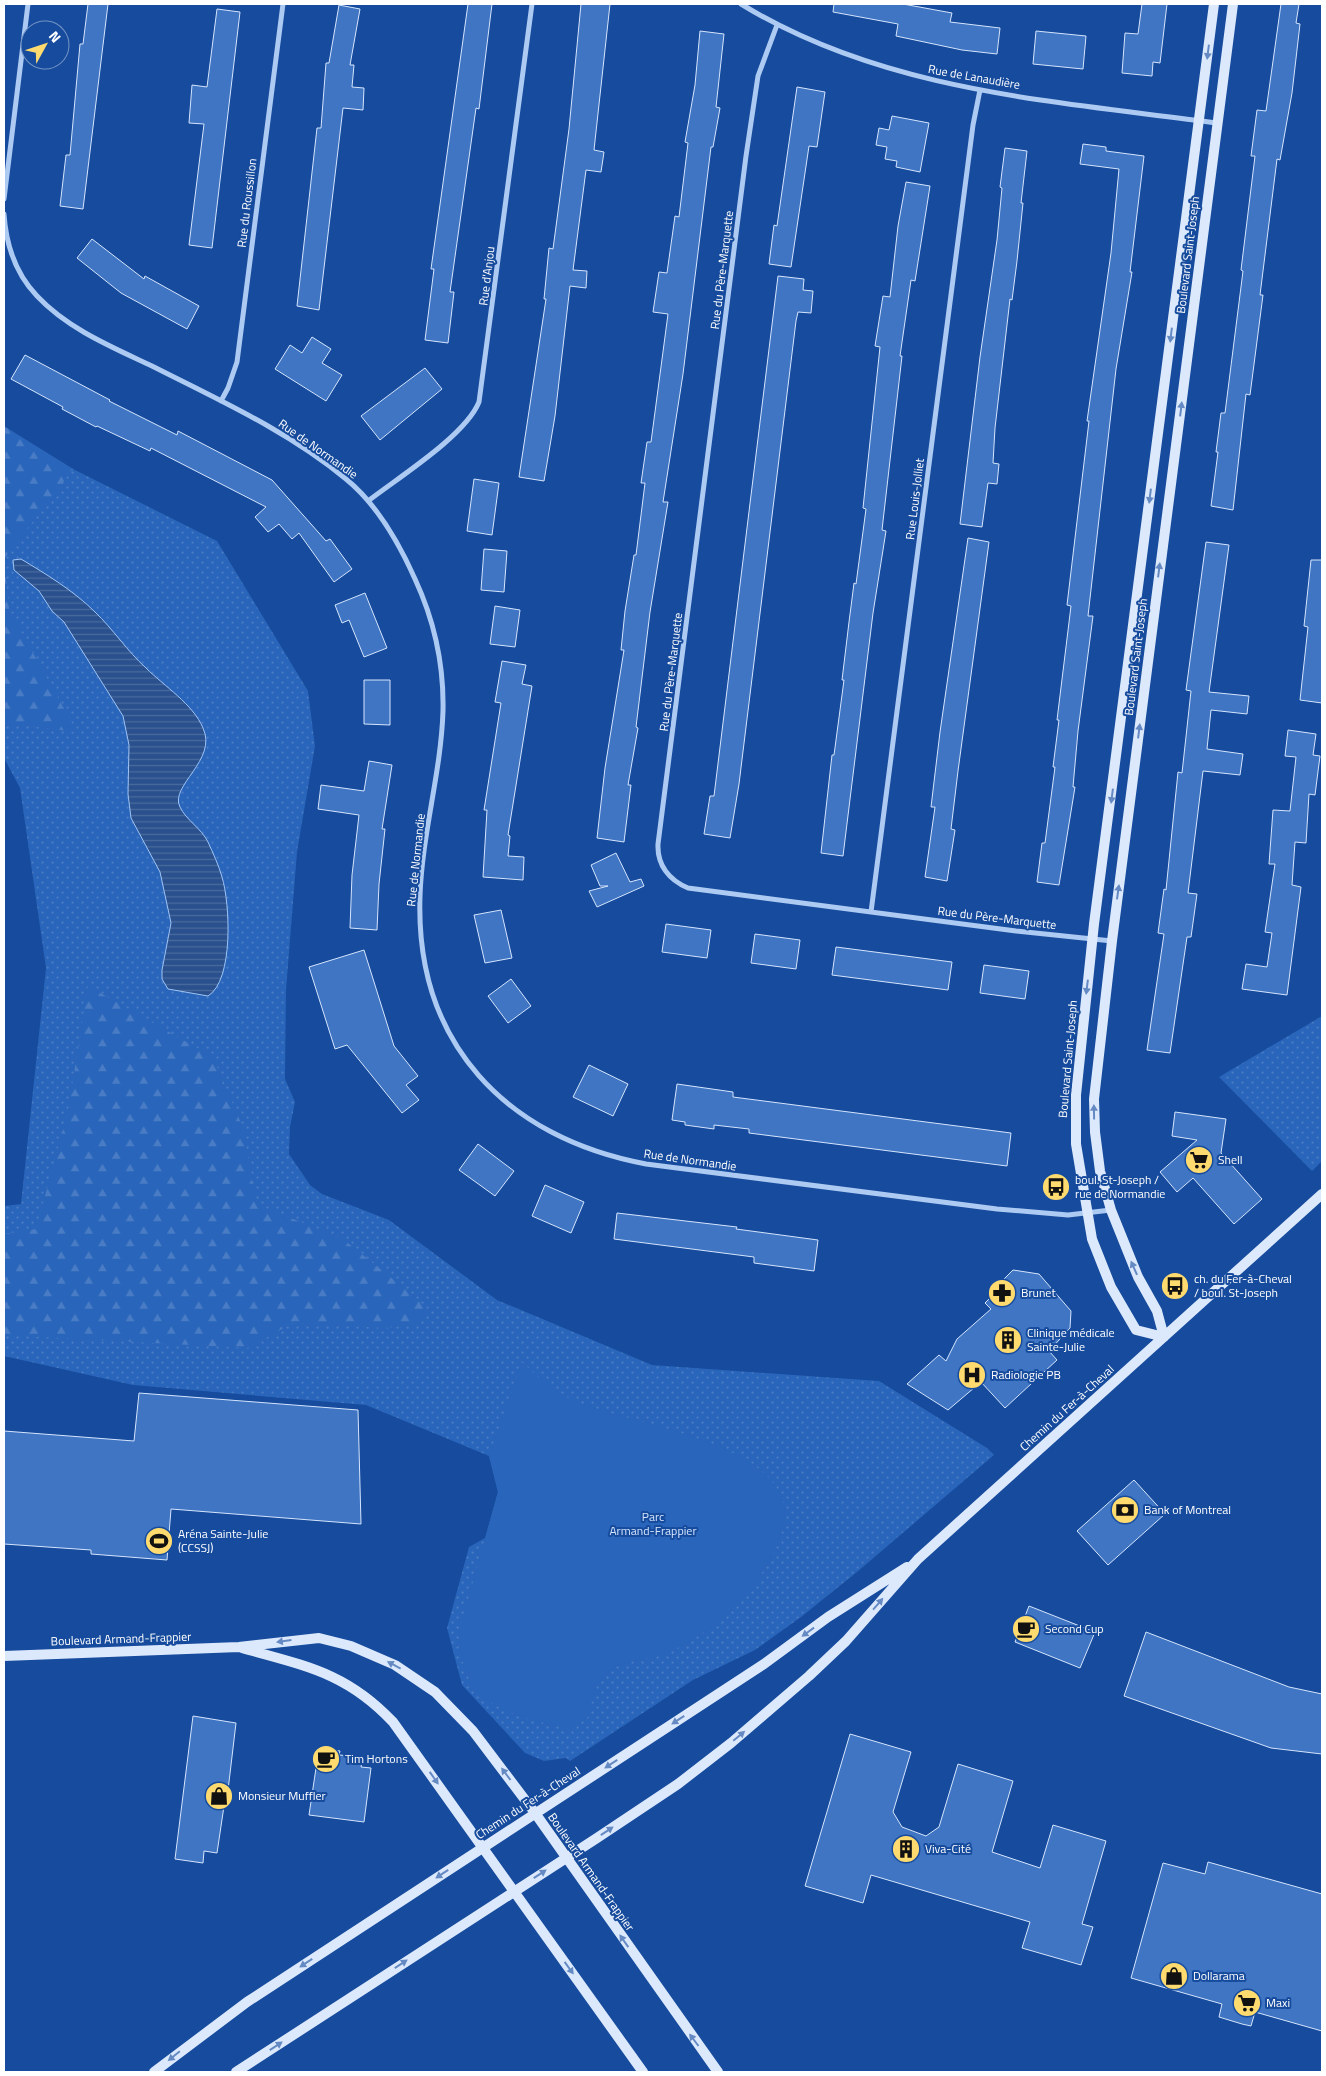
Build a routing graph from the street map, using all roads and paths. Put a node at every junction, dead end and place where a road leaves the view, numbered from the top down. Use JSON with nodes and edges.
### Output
{"nodes":[{"id":1,"x":28,"y":4,"type":"edge"},
{"id":2,"x":282,"y":4,"type":"edge"},
{"id":3,"x":532,"y":4,"type":"edge"},
{"id":4,"x":741,"y":4,"type":"edge"},
{"id":5,"x":1214,"y":4,"type":"edge"},
{"id":6,"x":1233,"y":4,"type":"edge"},
{"id":7,"x":777,"y":25,"type":"junction"},
{"id":8,"x":980,"y":90,"type":"junction"},
{"id":9,"x":1200,"y":120,"type":"junction"},
{"id":10,"x":1217,"y":123,"type":"junction"},
{"id":11,"x":4,"y":198,"type":"edge"},
{"id":12,"x":4,"y":214,"type":"edge"},
{"id":13,"x":221,"y":401,"type":"junction"},
{"id":14,"x":368,"y":501,"type":"junction"},
{"id":15,"x":871,"y":912,"type":"junction"},
{"id":16,"x":1093,"y":939,"type":"junction"},
{"id":17,"x":1112,"y":941,"type":"junction"},
{"id":18,"x":1322,"y":1194,"type":"edge"},
{"id":19,"x":1111,"y":1210,"type":"junction"},
{"id":20,"x":1087,"y":1214,"type":"junction"},
{"id":21,"x":1164,"y":1337,"type":"junction"},
{"id":22,"x":918,"y":1559,"type":"junction"},
{"id":23,"x":239,"y":1647,"type":"junction"},
{"id":24,"x":4,"y":1656,"type":"edge"},
{"id":25,"x":535,"y":1813,"type":"junction"},
{"id":26,"x":483,"y":1847,"type":"junction"},
{"id":27,"x":566,"y":1857,"type":"junction"},
{"id":28,"x":514,"y":1890,"type":"junction"},
{"id":29,"x":154,"y":2072,"type":"edge"},
{"id":30,"x":236,"y":2072,"type":"edge"},
{"id":31,"x":643,"y":2072,"type":"edge"},
{"id":32,"x":718,"y":2072,"type":"edge"}],
"edges":[{"from":1,"to":11,"type":"street"},
{"from":2,"to":13,"type":"street","name":"Rue du Roussillon"},
{"from":3,"to":14,"type":"street","name":"Rue d'Anjou"},
{"from":4,"to":7,"type":"street","name":"Rue de Lanaudière"},
{"from":5,"to":9,"type":"street","name":"Boulevard Saint-Joseph","one_way":true},
{"from":6,"to":10,"type":"street","name":"Boulevard Saint-Joseph"},
{"from":7,"to":8,"type":"street","name":"Rue de Lanaudière"},
{"from":7,"to":15,"type":"street","name":"Rue du Père-Marquette"},
{"from":8,"to":9,"type":"street","name":"Rue de Lanaudière"},
{"from":8,"to":15,"type":"street","name":"Rue Louis-Jolliet"},
{"from":9,"to":10,"type":"street","name":"Rue de Lanaudière"},
{"from":9,"to":16,"type":"street","name":"Boulevard Saint-Joseph","one_way":true},
{"from":17,"to":10,"type":"street","name":"Boulevard Saint-Joseph","one_way":true},
{"from":12,"to":13,"type":"street","name":"Rue de Normandie"},
{"from":13,"to":14,"type":"street","name":"Rue de Normandie"},
{"from":14,"to":20,"type":"street","name":"Rue de Normandie"},
{"from":15,"to":16,"type":"street","name":"Rue du Père-Marquette"},
{"from":16,"to":17,"type":"street","name":"Rue du Père-Marquette"},
{"from":16,"to":20,"type":"street","name":"Boulevard Saint-Joseph","one_way":true},
{"from":19,"to":17,"type":"street","name":"Boulevard Saint-Joseph","one_way":true},
{"from":18,"to":21,"type":"street","name":"Chemin du Fer-à-Cheval"},
{"from":19,"to":20,"type":"street","name":"Rue de Normandie"},
{"from":21,"to":19,"type":"street","name":"Boulevard Saint-Joseph","one_way":true},
{"from":20,"to":21,"type":"street","name":"Boulevard Saint-Joseph"},
{"from":21,"to":22,"type":"street","name":"Chemin du Fer-à-Cheval"},
{"from":22,"to":25,"type":"street","name":"Chemin du Fer-à-Cheval","one_way":true},
{"from":27,"to":22,"type":"street","name":"Chemin du Fer-à-Cheval","one_way":true},
{"from":23,"to":24,"type":"street","name":"Boulevard Armand-Frappier"},
{"from":25,"to":23,"type":"street","name":"Boulevard Armand-Frappier","one_way":true},
{"from":23,"to":26,"type":"street","name":"Boulevard Armand-Frappier","one_way":true},
{"from":25,"to":26,"type":"street","name":"Chemin du Fer-à-Cheval"},
{"from":25,"to":27,"type":"street","name":"Boulevard Armand-Frappier"},
{"from":26,"to":28,"type":"street","name":"Boulevard Armand-Frappier"},
{"from":26,"to":29,"type":"street","name":"Chemin du Fer-à-Cheval","one_way":true},
{"from":28,"to":27,"type":"street","name":"Chemin du Fer-à-Cheval","one_way":true},
{"from":32,"to":27,"type":"street","name":"Boulevard Armand-Frappier","one_way":true},
{"from":30,"to":28,"type":"street","name":"Chemin du Fer-à-Cheval","one_way":true},
{"from":28,"to":31,"type":"street","name":"Boulevard Armand-Frappier","one_way":true}]}
